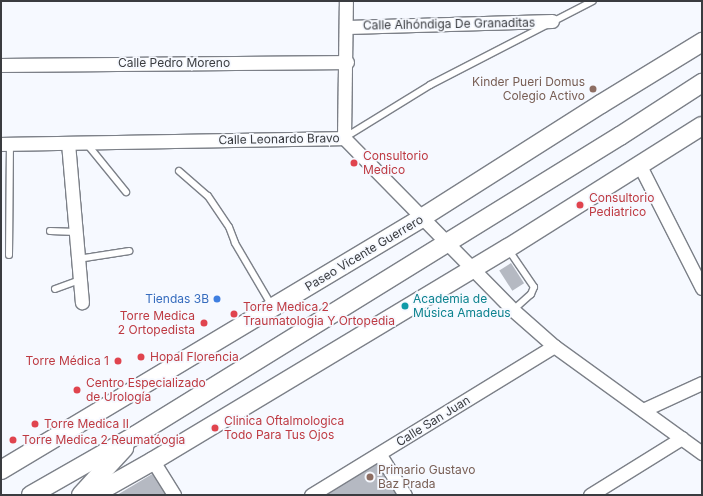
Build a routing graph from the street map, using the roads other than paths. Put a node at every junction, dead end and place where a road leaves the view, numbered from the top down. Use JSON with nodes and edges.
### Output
{"nodes":[{"id":1,"x":346,"y":1,"type":"edge"},
{"id":2,"x":593,"y":1,"type":"edge"},
{"id":3,"x":552,"y":22,"type":"junction"},
{"id":4,"x":347,"y":27,"type":"junction"},
{"id":5,"x":702,"y":42,"type":"edge"},
{"id":6,"x":347,"y":62,"type":"junction"},
{"id":7,"x":1,"y":64,"type":"edge"},
{"id":8,"x":702,"y":83,"type":"edge"},
{"id":9,"x":702,"y":95,"type":"edge"},
{"id":10,"x":677,"y":98,"type":"junction"},
{"id":11,"x":702,"y":126,"type":"edge"},
{"id":12,"x":344,"y":138,"type":"junction"},
{"id":13,"x":86,"y":142,"type":"junction"},
{"id":14,"x":68,"y":143,"type":"junction"},
{"id":15,"x":5,"y":144,"type":"edge"},
{"id":16,"x":640,"y":166,"type":"junction"},
{"id":17,"x":179,"y":171,"type":"dead end"},
{"id":18,"x":126,"y":192,"type":"dead end"},
{"id":19,"x":424,"y":217,"type":"junction"},
{"id":20,"x":50,"y":231,"type":"dead end"},
{"id":21,"x":76,"y":232,"type":"junction"},
{"id":22,"x":447,"y":242,"type":"junction"},
{"id":23,"x":508,"y":248,"type":"junction"},
{"id":24,"x":129,"y":251,"type":"dead end"},
{"id":25,"x":9,"y":256,"type":"dead end"},
{"id":26,"x":78,"y":258,"type":"junction"},
{"id":27,"x":473,"y":269,"type":"junction"},
{"id":28,"x":80,"y":280,"type":"junction"},
{"id":29,"x":702,"y":288,"type":"edge"},
{"id":30,"x":55,"y":289,"type":"dead end"},
{"id":31,"x":82,"y":302,"type":"dead end"},
{"id":32,"x":273,"y":308,"type":"junction"},
{"id":33,"x":513,"y":310,"type":"junction"},
{"id":34,"x":554,"y":346,"type":"junction"},
{"id":35,"x":702,"y":383,"type":"edge"},
{"id":36,"x":643,"y":410,"type":"junction"},
{"id":37,"x":136,"y":435,"type":"junction"},
{"id":38,"x":682,"y":438,"type":"junction"},
{"id":39,"x":702,"y":453,"type":"edge"},
{"id":40,"x":380,"y":454,"type":"junction"},
{"id":41,"x":153,"y":461,"type":"junction"},
{"id":42,"x":1,"y":470,"type":"edge"},
{"id":43,"x":31,"y":495,"type":"edge"},
{"id":44,"x":81,"y":495,"type":"edge"},
{"id":45,"x":93,"y":495,"type":"edge"},
{"id":46,"x":174,"y":495,"type":"edge"},
{"id":47,"x":312,"y":495,"type":"edge"},
{"id":48,"x":405,"y":495,"type":"edge"},
{"id":49,"x":590,"y":495,"type":"edge"}],
"edges":[{"from":1,"to":4,"type":"street"},
{"from":2,"to":3,"type":"lane","name":"Calle Leonardo Bravo"},
{"from":3,"to":4,"type":"street","name":"Calle Alhóndiga De Granaditas"},
{"from":3,"to":12,"type":"lane","name":"Calle Leonardo Bravo"},
{"from":4,"to":6,"type":"street"},
{"from":5,"to":19,"type":"main road","name":"Paseo Vicente Guerrero"},
{"from":6,"to":7,"type":"street","name":"Calle Pedro Moreno"},
{"from":6,"to":12,"type":"street"},
{"from":8,"to":10,"type":"main road"},
{"from":9,"to":10,"type":"main road"},
{"from":10,"to":22,"type":"main road"},
{"from":11,"to":16,"type":"main road"},
{"from":12,"to":13,"type":"street","name":"Calle Leonardo Bravo"},
{"from":12,"to":19,"type":"street"},
{"from":13,"to":14,"type":"street","name":"Calle Leonardo Bravo"},
{"from":13,"to":18,"type":"lane"},
{"from":14,"to":15,"type":"street","name":"Calle Leonardo Bravo"},
{"from":14,"to":21,"type":"street"},
{"from":15,"to":25,"type":"lane"},
{"from":16,"to":23,"type":"main road"},
{"from":16,"to":29,"type":"street"},
{"from":17,"to":32,"type":"lane"},
{"from":19,"to":22,"type":"street"},
{"from":19,"to":32,"type":"main road","name":"Paseo Vicente Guerrero"},
{"from":20,"to":21,"type":"lane"},
{"from":21,"to":26,"type":"street"},
{"from":22,"to":27,"type":"street"},
{"from":22,"to":37,"type":"main road"},
{"from":23,"to":27,"type":"main road"},
{"from":23,"to":33,"type":"lane"},
{"from":24,"to":26,"type":"lane"},
{"from":26,"to":28,"type":"street"},
{"from":27,"to":33,"type":"street"},
{"from":27,"to":41,"type":"main road"},
{"from":28,"to":30,"type":"lane"},
{"from":28,"to":31,"type":"street"},
{"from":32,"to":42,"type":"main road","name":"Paseo Vicente Guerrero"},
{"from":33,"to":34,"type":"street"},
{"from":34,"to":36,"type":"street"},
{"from":34,"to":40,"type":"street","name":"Calle San Juan"},
{"from":35,"to":36,"type":"street"},
{"from":36,"to":38,"type":"street"},
{"from":37,"to":43,"type":"main road"},
{"from":37,"to":44,"type":"main road"},
{"from":38,"to":39,"type":"street"},
{"from":38,"to":49,"type":"street"},
{"from":40,"to":47,"type":"street","name":"Calle San Juan"},
{"from":40,"to":48,"type":"street"},
{"from":41,"to":45,"type":"main road"},
{"from":41,"to":46,"type":"street"}]}
